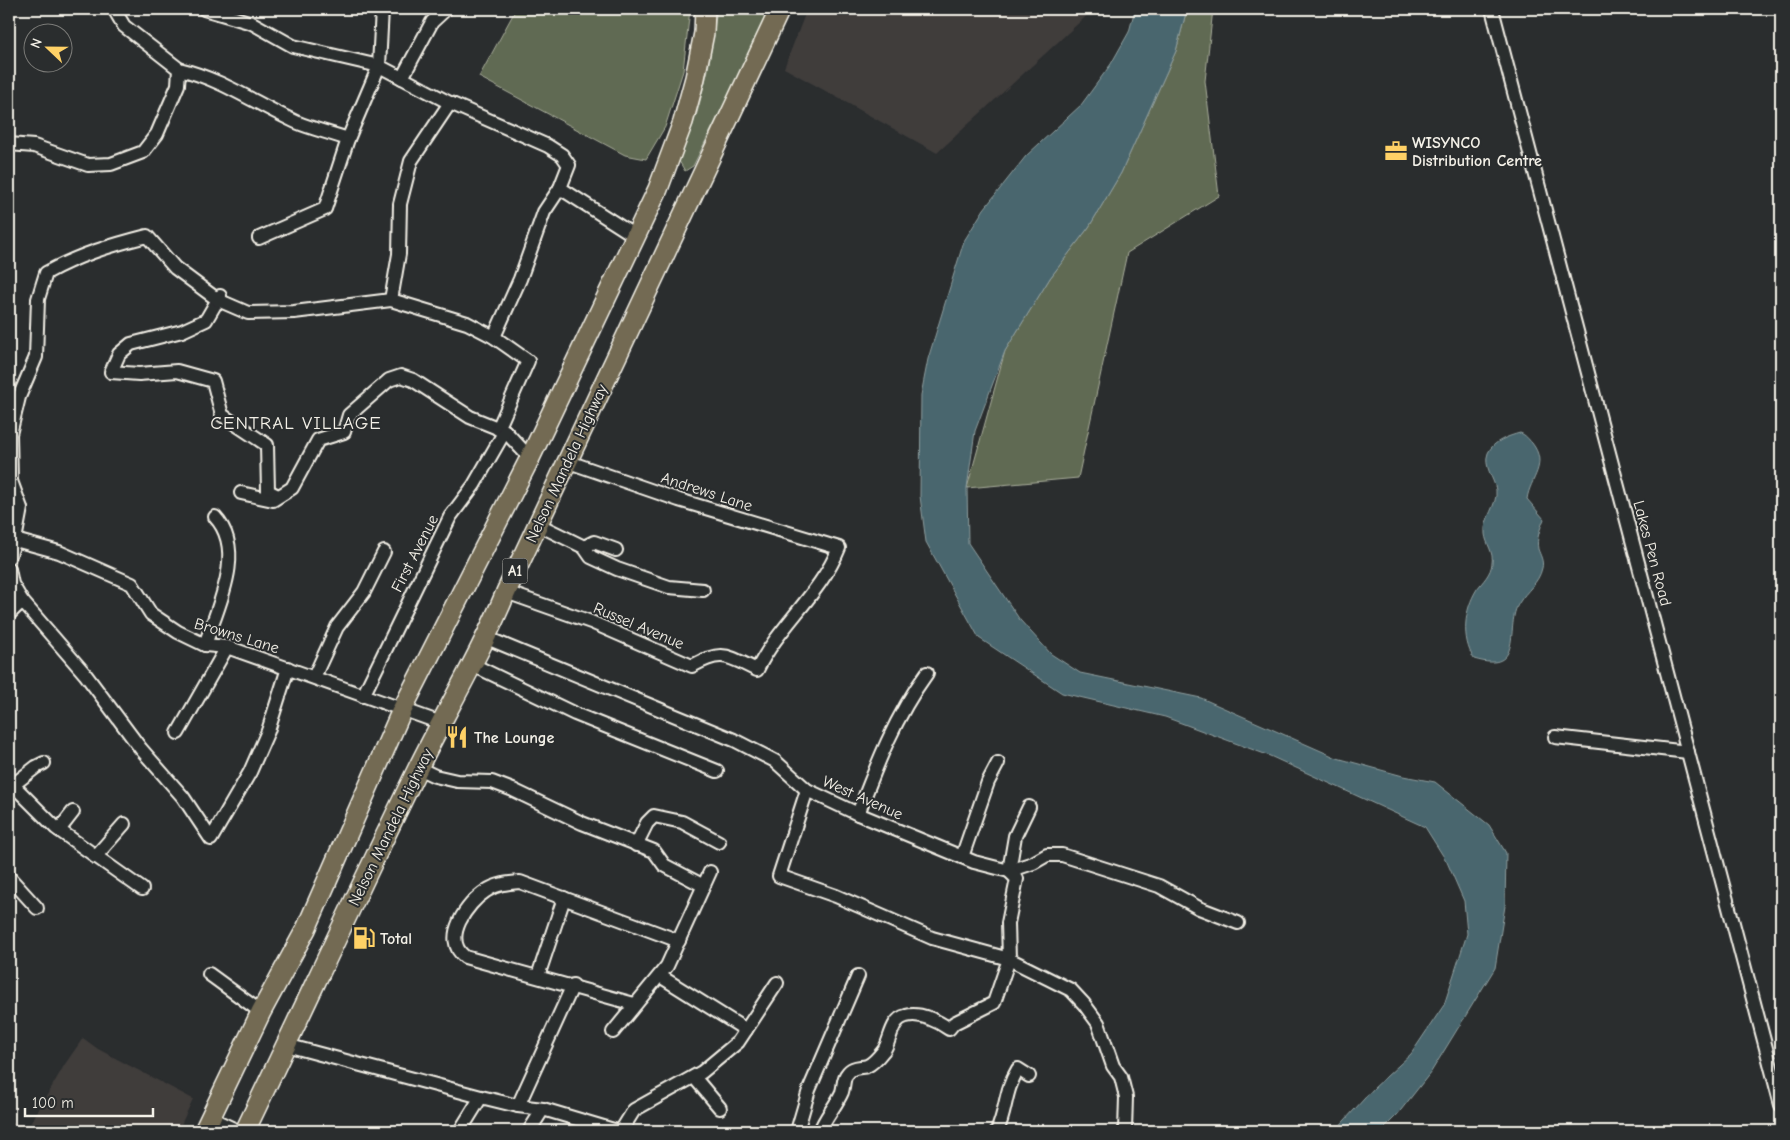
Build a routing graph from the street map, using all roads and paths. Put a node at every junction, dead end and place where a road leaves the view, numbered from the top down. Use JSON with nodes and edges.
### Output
{"nodes":[{"id":1,"x":114,"y":9,"type":"edge"},
{"id":2,"x":204,"y":9,"type":"edge"},
{"id":3,"x":382,"y":9,"type":"edge"},
{"id":4,"x":446,"y":9,"type":"edge"},
{"id":5,"x":705,"y":9,"type":"edge"},
{"id":6,"x":780,"y":9,"type":"edge"},
{"id":7,"x":1492,"y":9,"type":"edge"},
{"id":8,"x":379,"y":66,"type":"junction"},
{"id":9,"x":179,"y":69,"type":"junction"},
{"id":10,"x":402,"y":78,"type":"junction"},
{"id":11,"x":450,"y":103,"type":"junction"},
{"id":12,"x":348,"y":139,"type":"junction"},
{"id":13,"x":9,"y":144,"type":"edge"},
{"id":14,"x":560,"y":188,"type":"junction"},
{"id":15,"x":259,"y":238,"type":"dead end"},
{"id":16,"x":631,"y":242,"type":"junction"},
{"id":17,"x":219,"y":298,"type":"junction"},
{"id":18,"x":391,"y":300,"type":"junction"},
{"id":19,"x":494,"y":337,"type":"junction"},
{"id":20,"x":14,"y":394,"type":"edge"},
{"id":21,"x":502,"y":430,"type":"junction"},
{"id":22,"x":530,"y":458,"type":"junction"},
{"id":23,"x":566,"y":461,"type":"junction"},
{"id":24,"x":241,"y":493,"type":"dead end"},
{"id":25,"x":278,"y":496,"type":"junction"},
{"id":26,"x":215,"y":518,"type":"dead end"},
{"id":27,"x":537,"y":524,"type":"junction"},
{"id":28,"x":15,"y":540,"type":"junction"},
{"id":29,"x":584,"y":546,"type":"junction"},
{"id":30,"x":616,"y":550,"type":"dead end"},
{"id":31,"x":384,"y":552,"type":"dead end"},
{"id":32,"x":9,"y":557,"type":"edge"},
{"id":33,"x":9,"y":570,"type":"edge"},
{"id":34,"x":703,"y":590,"type":"dead end"},
{"id":35,"x":506,"y":592,"type":"junction"},
{"id":36,"x":22,"y":600,"type":"junction"},
{"id":37,"x":9,"y":614,"type":"edge"},
{"id":38,"x":487,"y":638,"type":"junction"},
{"id":39,"x":205,"y":645,"type":"junction"},
{"id":40,"x":227,"y":647,"type":"junction"},
{"id":41,"x":471,"y":664,"type":"junction"},
{"id":42,"x":288,"y":668,"type":"junction"},
{"id":43,"x":757,"y":670,"type":"joint"},
{"id":44,"x":927,"y":673,"type":"dead end"},
{"id":45,"x":314,"y":677,"type":"junction"},
{"id":46,"x":363,"y":696,"type":"junction"},
{"id":47,"x":402,"y":710,"type":"junction"},
{"id":48,"x":441,"y":723,"type":"junction"},
{"id":49,"x":178,"y":733,"type":"dead end"},
{"id":50,"x":1556,"y":737,"type":"dead end"},
{"id":51,"x":1688,"y":752,"type":"junction"},
{"id":52,"x":44,"y":763,"type":"dead end"},
{"id":53,"x":998,"y":763,"type":"dead end"},
{"id":54,"x":418,"y":768,"type":"junction"},
{"id":55,"x":717,"y":771,"type":"dead end"},
{"id":56,"x":11,"y":787,"type":"edge"},
{"id":57,"x":807,"y":790,"type":"junction"},
{"id":58,"x":1029,"y":807,"type":"dead end"},
{"id":59,"x":73,"y":812,"type":"dead end"},
{"id":60,"x":858,"y":814,"type":"junction"},
{"id":61,"x":124,"y":824,"type":"dead end"},
{"id":62,"x":59,"y":830,"type":"junction"},
{"id":63,"x":719,"y":842,"type":"dead end"},
{"id":64,"x":636,"y":845,"type":"junction"},
{"id":65,"x":95,"y":857,"type":"junction"},
{"id":66,"x":962,"y":857,"type":"junction"},
{"id":67,"x":710,"y":872,"type":"dead end"},
{"id":68,"x":1009,"y":872,"type":"junction"},
{"id":69,"x":9,"y":877,"type":"edge"},
{"id":70,"x":702,"y":885,"type":"junction"},
{"id":71,"x":142,"y":889,"type":"dead end"},
{"id":72,"x":564,"y":898,"type":"junction"},
{"id":73,"x":37,"y":908,"type":"dead end"},
{"id":74,"x":1238,"y":923,"type":"dead end"},
{"id":75,"x":679,"y":941,"type":"junction"},
{"id":76,"x":1009,"y":959,"type":"junction"},
{"id":77,"x":209,"y":974,"type":"dead end"},
{"id":78,"x":538,"y":976,"type":"junction"},
{"id":79,"x":660,"y":976,"type":"junction"},
{"id":80,"x":858,"y":976,"type":"dead end"},
{"id":81,"x":778,"y":983,"type":"dead end"},
{"id":82,"x":573,"y":985,"type":"junction"},
{"id":83,"x":634,"y":1004,"type":"junction"},
{"id":84,"x":261,"y":1012,"type":"junction"},
{"id":85,"x":746,"y":1030,"type":"junction"},
{"id":86,"x":612,"y":1032,"type":"dead end"},
{"id":87,"x":286,"y":1045,"type":"junction"},
{"id":88,"x":1029,"y":1076,"type":"dead end"},
{"id":89,"x":694,"y":1077,"type":"junction"},
{"id":90,"x":481,"y":1097,"type":"junction"},
{"id":91,"x":1781,"y":1105,"type":"edge"},
{"id":92,"x":518,"y":1106,"type":"junction"},
{"id":93,"x":544,"y":1108,"type":"junction"},
{"id":94,"x":720,"y":1108,"type":"dead end"},
{"id":95,"x":207,"y":1125,"type":"edge"},
{"id":96,"x":238,"y":1131,"type":"edge"},
{"id":97,"x":245,"y":1131,"type":"edge"},
{"id":98,"x":460,"y":1131,"type":"edge"},
{"id":99,"x":529,"y":1131,"type":"edge"},
{"id":100,"x":616,"y":1131,"type":"edge"},
{"id":101,"x":621,"y":1131,"type":"edge"},
{"id":102,"x":797,"y":1131,"type":"edge"},
{"id":103,"x":820,"y":1131,"type":"edge"},
{"id":104,"x":997,"y":1131,"type":"edge"},
{"id":105,"x":1125,"y":1131,"type":"edge"}],
"edges":[{"from":1,"to":9,"type":"street"},
{"from":2,"to":8,"type":"street"},
{"from":3,"to":8,"type":"street"},
{"from":4,"to":10,"type":"street"},
{"from":5,"to":16,"type":"highway","name":"Nelson Mandela Highway","number":"A1"},
{"from":6,"to":23,"type":"highway","name":"Nelson Mandela Highway","number":"A1"},
{"from":7,"to":51,"type":"street","name":"Lakes Pen Road"},
{"from":8,"to":10,"type":"street"},
{"from":8,"to":12,"type":"street"},
{"from":9,"to":12,"type":"street"},
{"from":9,"to":13,"type":"street"},
{"from":10,"to":11,"type":"street"},
{"from":11,"to":14,"type":"street"},
{"from":11,"to":18,"type":"street"},
{"from":12,"to":15,"type":"street"},
{"from":14,"to":16,"type":"street"},
{"from":14,"to":19,"type":"street"},
{"from":16,"to":22,"type":"highway","name":"Nelson Mandela Highway","number":"A1"},
{"from":17,"to":18,"type":"street"},
{"from":17,"to":20,"type":"street"},
{"from":17,"to":25,"type":"street"},
{"from":18,"to":19,"type":"street"},
{"from":19,"to":21,"type":"street","name":"First Avenue"},
{"from":20,"to":28,"type":"street"},
{"from":21,"to":22,"type":"street"},
{"from":21,"to":25,"type":"street"},
{"from":21,"to":46,"type":"street","name":"First Avenue"},
{"from":22,"to":47,"type":"highway","name":"Nelson Mandela Highway","number":"A1"},
{"from":23,"to":27,"type":"highway","name":"Nelson Mandela Highway","number":"A1"},
{"from":23,"to":43,"type":"street","name":"Andrews Lane"},
{"from":24,"to":25,"type":"street"},
{"from":26,"to":39,"type":"street"},
{"from":27,"to":29,"type":"street"},
{"from":27,"to":35,"type":"highway","name":"Nelson Mandela Highway","number":"A1"},
{"from":28,"to":32,"type":"street"},
{"from":28,"to":39,"type":"street","name":"Browns Lane"},
{"from":29,"to":30,"type":"street"},
{"from":29,"to":34,"type":"street"},
{"from":31,"to":45,"type":"street"},
{"from":33,"to":36,"type":"street"},
{"from":35,"to":38,"type":"highway","name":"Nelson Mandela Highway","number":"A1"},
{"from":35,"to":43,"type":"street","name":"Russel Avenue"},
{"from":36,"to":37,"type":"street"},
{"from":36,"to":42,"type":"street"},
{"from":38,"to":41,"type":"highway","name":"Nelson Mandela Highway","number":"A1"},
{"from":38,"to":57,"type":"street","name":"West Avenue"},
{"from":39,"to":40,"type":"street","name":"Browns Lane"},
{"from":40,"to":42,"type":"street","name":"Browns Lane"},
{"from":40,"to":49,"type":"street"},
{"from":41,"to":48,"type":"highway","name":"Nelson Mandela Highway","number":"A1"},
{"from":41,"to":55,"type":"street"},
{"from":42,"to":45,"type":"street","name":"Browns Lane"},
{"from":44,"to":60,"type":"street"},
{"from":45,"to":46,"type":"street","name":"Browns Lane"},
{"from":46,"to":47,"type":"street","name":"Browns Lane"},
{"from":47,"to":48,"type":"street","name":"Browns Lane"},
{"from":47,"to":84,"type":"highway","name":"Nelson Mandela Highway","number":"A1"},
{"from":48,"to":54,"type":"highway","name":"Nelson Mandela Highway","number":"A1"},
{"from":50,"to":51,"type":"street"},
{"from":51,"to":91,"type":"street","name":"Lakes Pen Road"},
{"from":52,"to":56,"type":"street"},
{"from":53,"to":66,"type":"street"},
{"from":54,"to":64,"type":"street"},
{"from":54,"to":87,"type":"highway","name":"Nelson Mandela Highway","number":"A1"},
{"from":56,"to":62,"type":"street"},
{"from":57,"to":60,"type":"street","name":"West Avenue"},
{"from":57,"to":76,"type":"street"},
{"from":58,"to":68,"type":"street"},
{"from":59,"to":62,"type":"street"},
{"from":60,"to":66,"type":"street","name":"West Avenue"},
{"from":61,"to":65,"type":"street"},
{"from":62,"to":65,"type":"street"},
{"from":63,"to":64,"type":"street"},
{"from":64,"to":70,"type":"street"},
{"from":65,"to":71,"type":"street"},
{"from":66,"to":68,"type":"street","name":"West Avenue"},
{"from":67,"to":70,"type":"street"},
{"from":68,"to":74,"type":"street"},
{"from":68,"to":76,"type":"street"},
{"from":69,"to":73,"type":"street"},
{"from":70,"to":75,"type":"street"},
{"from":72,"to":75,"type":"street"},
{"from":72,"to":78,"type":"street"},
{"from":72,"to":78,"type":"street"},
{"from":75,"to":79,"type":"street"},
{"from":76,"to":103,"type":"street"},
{"from":76,"to":105,"type":"street"},
{"from":77,"to":84,"type":"street"},
{"from":78,"to":82,"type":"street"},
{"from":79,"to":83,"type":"street"},
{"from":79,"to":85,"type":"street"},
{"from":80,"to":102,"type":"street"},
{"from":81,"to":85,"type":"street"},
{"from":82,"to":83,"type":"street"},
{"from":82,"to":92,"type":"street"},
{"from":83,"to":86,"type":"street"},
{"from":84,"to":95,"type":"highway","name":"Nelson Mandela Highway","number":"A1"},
{"from":85,"to":89,"type":"street"},
{"from":87,"to":90,"type":"street"},
{"from":87,"to":97,"type":"highway","name":"Nelson Mandela Highway","number":"A1"},
{"from":88,"to":104,"type":"street"},
{"from":89,"to":94,"type":"street"},
{"from":89,"to":101,"type":"street"},
{"from":90,"to":92,"type":"street"},
{"from":90,"to":98,"type":"street"},
{"from":92,"to":93,"type":"street"},
{"from":93,"to":99,"type":"street"},
{"from":93,"to":100,"type":"street"},
{"from":95,"to":96,"type":"street"}]}
